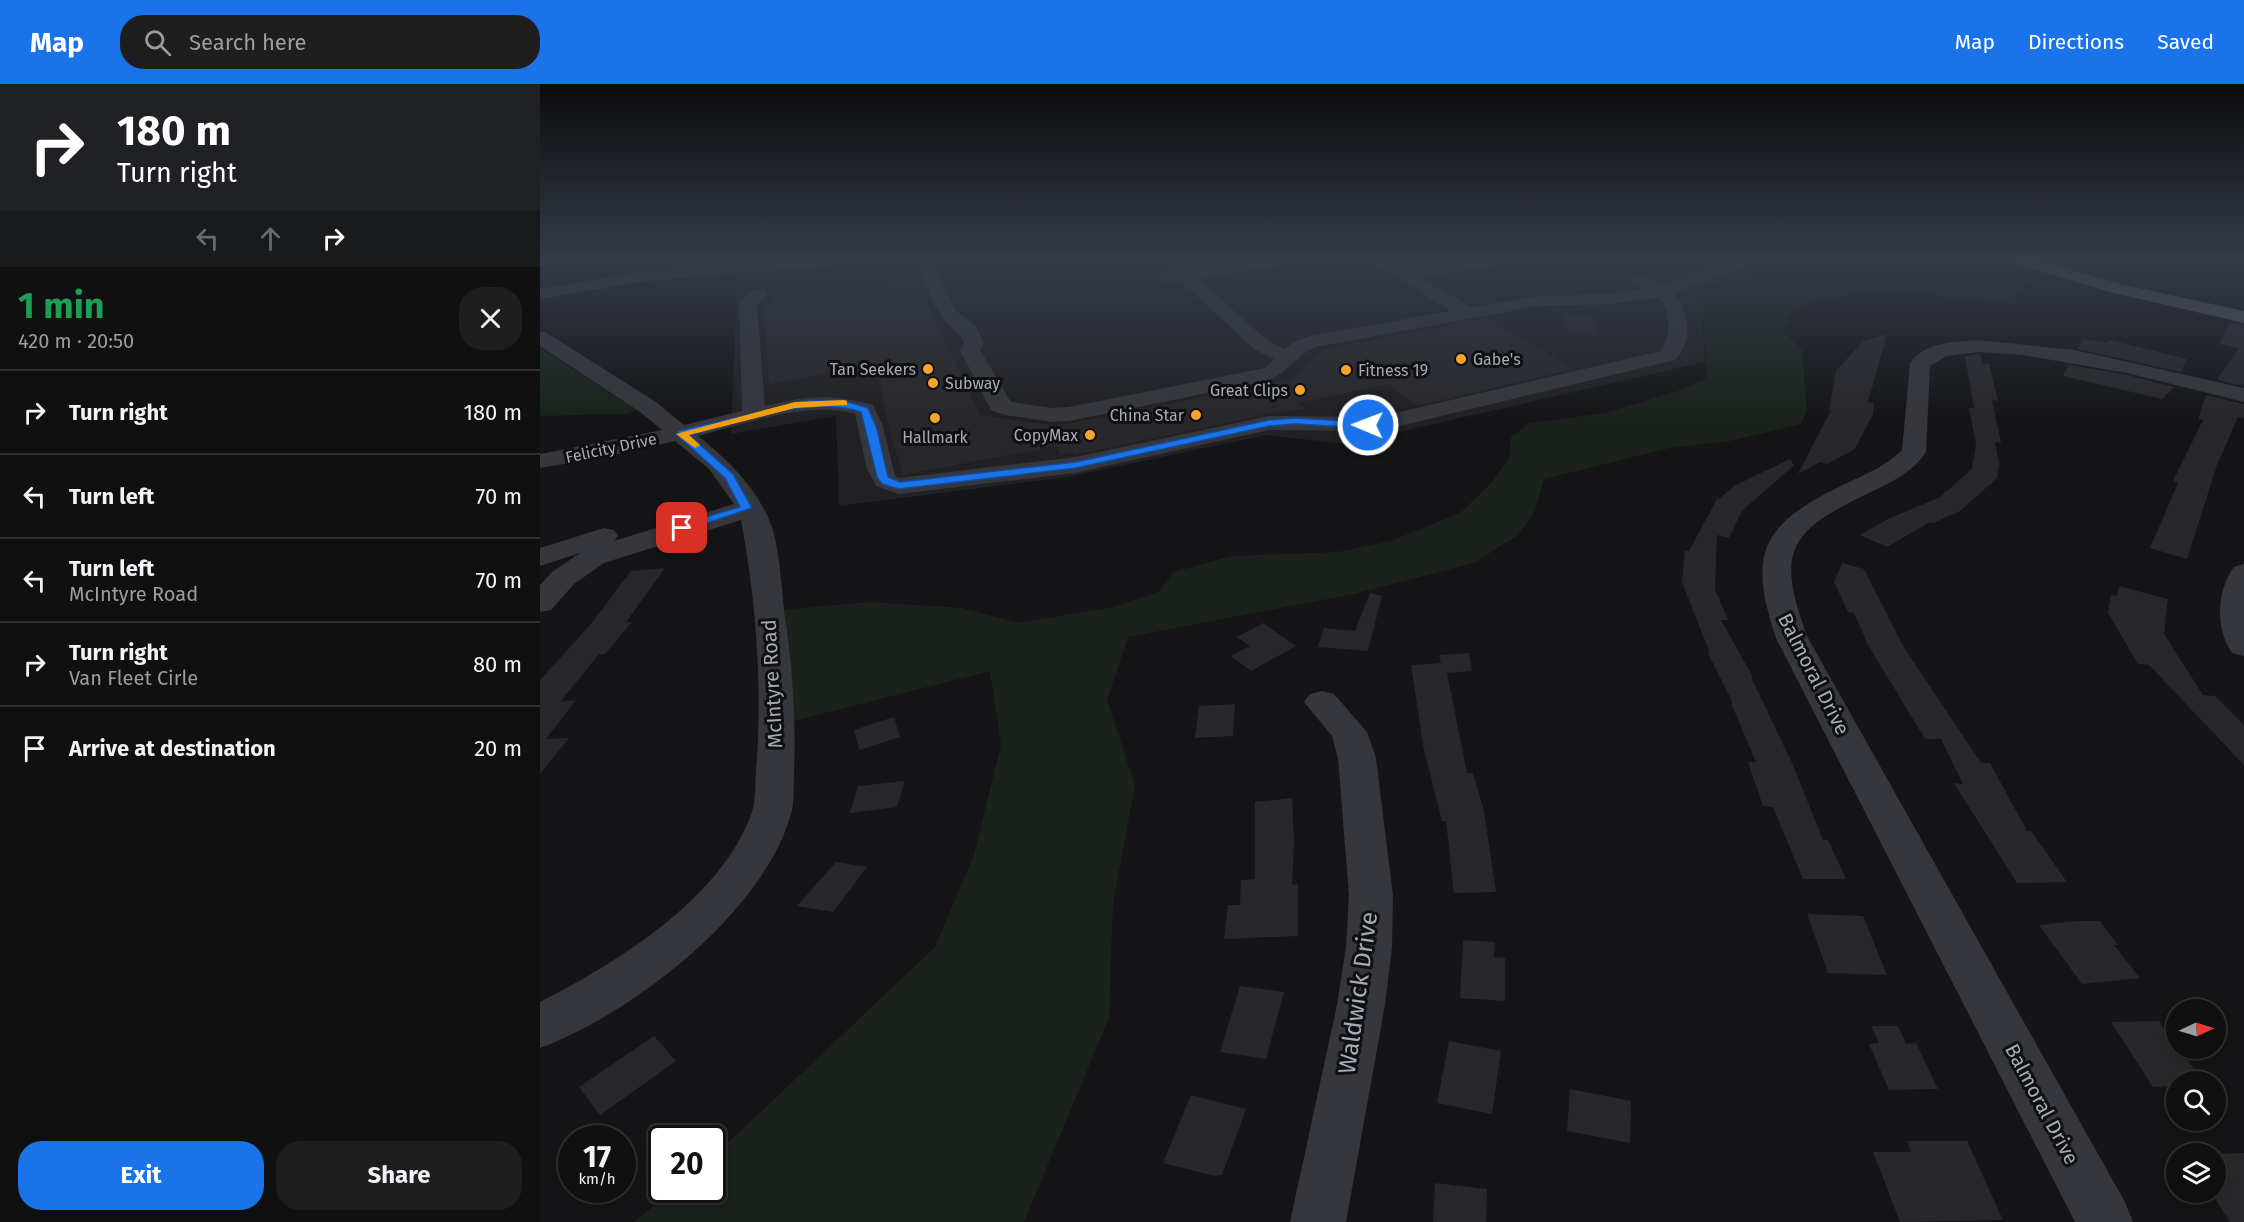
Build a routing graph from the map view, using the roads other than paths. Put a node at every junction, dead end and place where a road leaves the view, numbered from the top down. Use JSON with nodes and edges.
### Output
{"nodes":[{"id":1,"x":748,"y":312,"type":"edge"},
{"id":2,"x":950,"y":312,"type":"edge"},
{"id":3,"x":1225,"y":312,"type":"edge"},
{"id":4,"x":1472,"y":312,"type":"edge"},
{"id":5,"x":1674,"y":312,"type":"edge"},
{"id":6,"x":2222,"y":312,"type":"edge"},
{"id":7,"x":1467,"y":313,"type":"joint"},
{"id":8,"x":2244,"y":317,"type":"edge"},
{"id":9,"x":540,"y":338,"type":"edge"},
{"id":10,"x":1286,"y":357,"type":"junction"},
{"id":11,"x":2244,"y":395,"type":"edge"},
{"id":12,"x":754,"y":416,"type":"junction"},
{"id":13,"x":681,"y":434,"type":"junction"},
{"id":14,"x":540,"y":461,"type":"edge"},
{"id":15,"x":743,"y":499,"type":"junction"},
{"id":16,"x":540,"y":557,"type":"edge"},
{"id":17,"x":2244,"y":573,"type":"edge"},
{"id":18,"x":540,"y":603,"type":"edge"},
{"id":19,"x":2244,"y":646,"type":"edge"},
{"id":20,"x":1322,"y":702,"type":"dead end"},
{"id":21,"x":540,"y":1026,"type":"edge"},
{"id":22,"x":1318,"y":1222,"type":"edge"},
{"id":23,"x":2105,"y":1222,"type":"edge"}],
"edges":[{"from":1,"to":12,"type":"street"},
{"from":2,"to":10,"type":"street"},
{"from":3,"to":10,"type":"street"},
{"from":4,"to":7,"type":"street"},
{"from":5,"to":12,"type":"street","name":"Felicity Drive"},
{"from":6,"to":8,"type":"main road"},
{"from":7,"to":10,"type":"street"},
{"from":9,"to":13,"type":"street","name":"McIntyre Road"},
{"from":11,"to":23,"type":"street","name":"Balmoral Drive"},
{"from":12,"to":13,"type":"street","name":"Felicity Drive"},
{"from":13,"to":14,"type":"street","name":"Felicity Drive"},
{"from":13,"to":15,"type":"street","name":"McIntyre Road"},
{"from":15,"to":16,"type":"street"},
{"from":15,"to":18,"type":"street"},
{"from":15,"to":21,"type":"street","name":"McIntyre Road"},
{"from":17,"to":19,"type":"street"},
{"from":20,"to":22,"type":"street","name":"Waldwick Drive"}]}
